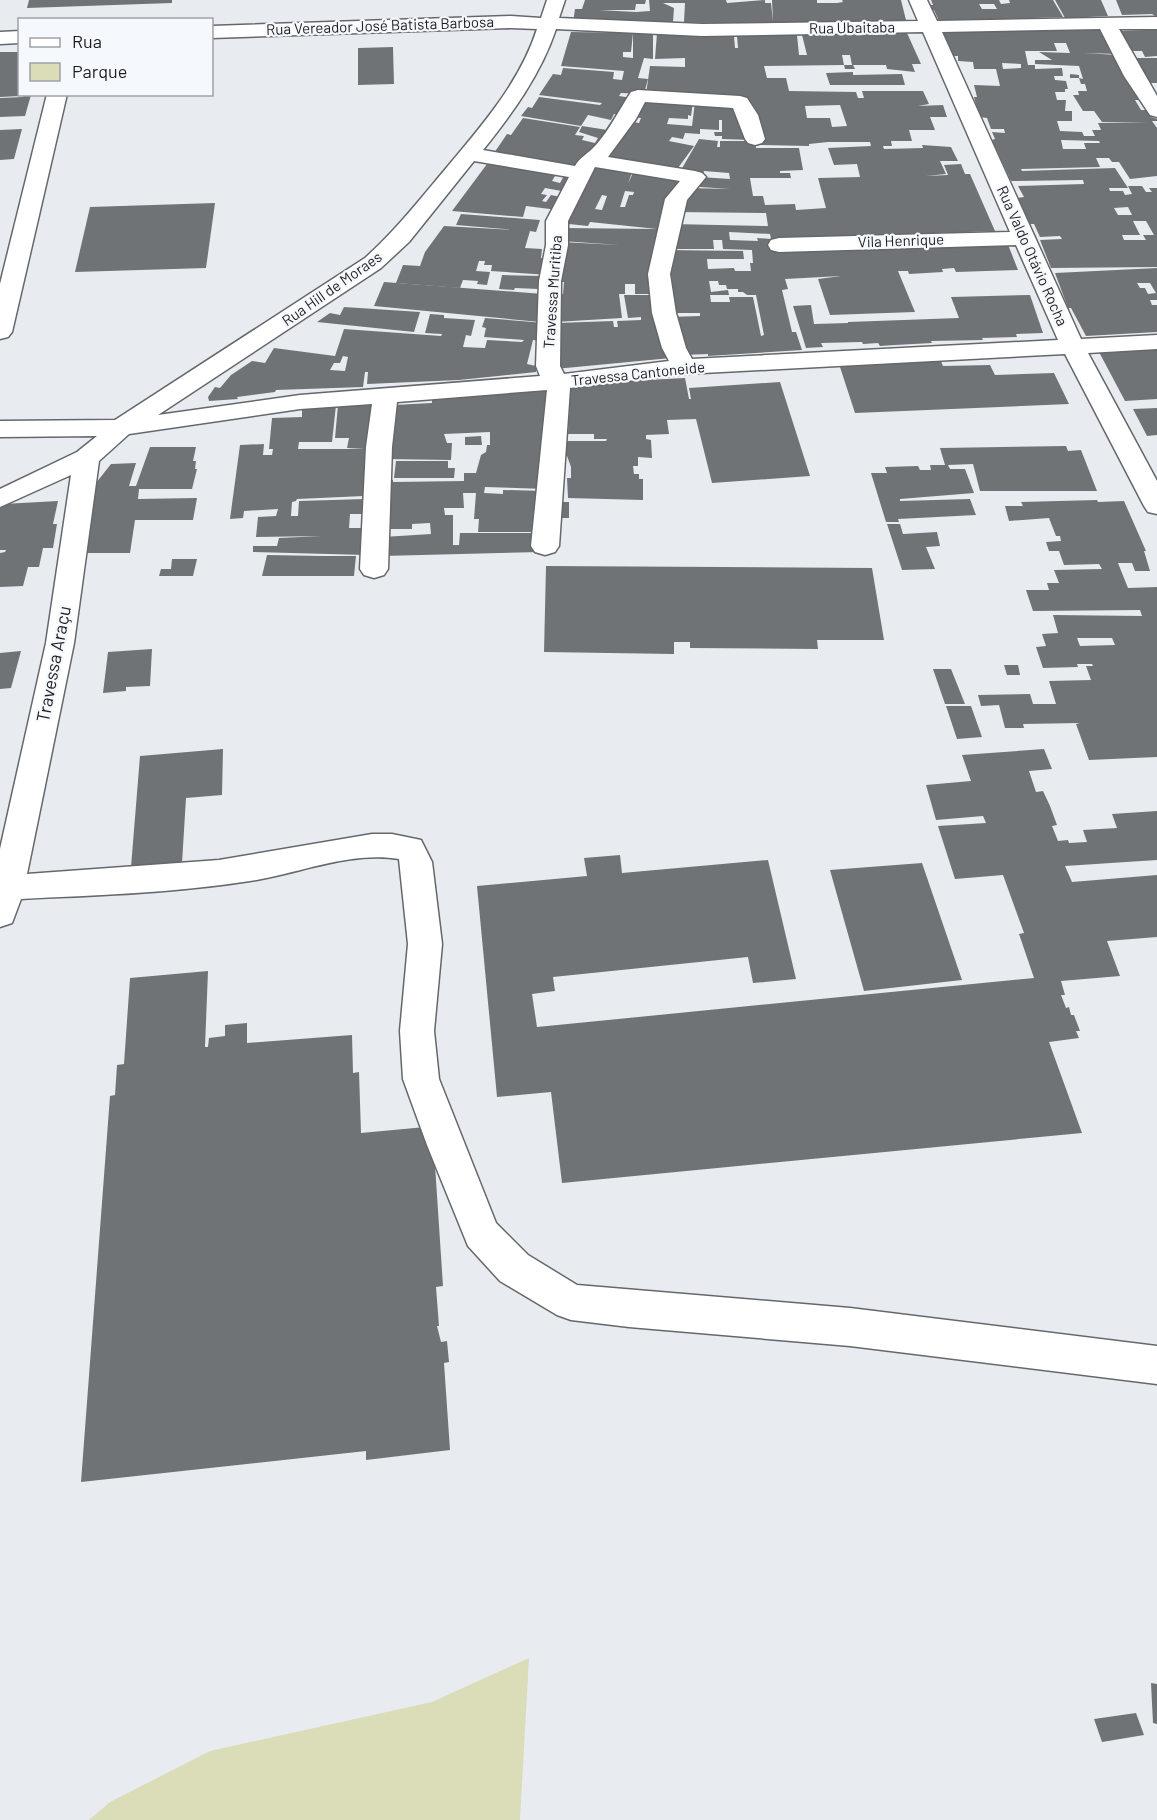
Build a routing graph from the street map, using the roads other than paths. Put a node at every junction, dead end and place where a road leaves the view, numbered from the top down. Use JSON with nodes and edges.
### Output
{"nodes":[{"id":1,"x":556,"y":0,"type":"edge"},
{"id":2,"x":918,"y":0,"type":"edge"},
{"id":3,"x":1114,"y":19,"type":"junction"},
{"id":4,"x":1157,"y":23,"type":"edge"},
{"id":5,"x":548,"y":26,"type":"junction"},
{"id":6,"x":930,"y":26,"type":"junction"},
{"id":7,"x":213,"y":32,"type":"edge"},
{"id":8,"x":0,"y":38,"type":"edge"},
{"id":9,"x":18,"y":38,"type":"edge"},
{"id":10,"x":57,"y":96,"type":"edge"},
{"id":11,"x":1157,"y":111,"type":"edge"},
{"id":12,"x":755,"y":139,"type":"dead end"},
{"id":13,"x":470,"y":154,"type":"junction"},
{"id":14,"x":586,"y":166,"type":"junction"},
{"id":15,"x":1022,"y":238,"type":"junction"},
{"id":16,"x":779,"y":245,"type":"dead end"},
{"id":17,"x":0,"y":332,"type":"edge"},
{"id":18,"x":1157,"y":342,"type":"edge"},
{"id":19,"x":1072,"y":345,"type":"junction"},
{"id":20,"x":684,"y":367,"type":"junction"},
{"id":21,"x":557,"y":382,"type":"junction"},
{"id":22,"x":387,"y":395,"type":"junction"},
{"id":23,"x":121,"y":428,"type":"junction"},
{"id":24,"x":0,"y":429,"type":"edge"},
{"id":25,"x":86,"y":458,"type":"junction"},
{"id":26,"x":0,"y":500,"type":"edge"},
{"id":27,"x":1157,"y":506,"type":"edge"},
{"id":28,"x":545,"y":546,"type":"dead end"},
{"id":29,"x":374,"y":569,"type":"dead end"},
{"id":30,"x":4,"y":901,"type":"edge"},
{"id":31,"x":1157,"y":1365,"type":"edge"}],
"edges":[{"from":1,"to":5,"type":"street","name":"Rua Hill de Moraes"},
{"from":2,"to":6,"type":"street","name":"Rua Valdo Otávio Rocha"},
{"from":3,"to":4,"type":"street","name":"Rua Ubaitaba"},
{"from":3,"to":6,"type":"street","name":"Rua Ubaitaba"},
{"from":3,"to":11,"type":"street"},
{"from":5,"to":6,"type":"street","name":"Rua Ubaitaba"},
{"from":5,"to":7,"type":"street","name":"Rua Vereador José Batista Barbosa"},
{"from":5,"to":13,"type":"street","name":"Rua Hill de Moraes"},
{"from":6,"to":15,"type":"street","name":"Rua Valdo Otávio Rocha"},
{"from":8,"to":9,"type":"street"},
{"from":10,"to":17,"type":"street"},
{"from":12,"to":14,"type":"street","name":"Travessa Muritiba"},
{"from":13,"to":14,"type":"street"},
{"from":13,"to":23,"type":"street","name":"Rua Hill de Moraes"},
{"from":14,"to":20,"type":"street"},
{"from":14,"to":21,"type":"street","name":"Travessa Muritiba"},
{"from":15,"to":16,"type":"street","name":"Vila Henrique"},
{"from":15,"to":19,"type":"street","name":"Rua Valdo Otávio Rocha"},
{"from":18,"to":19,"type":"street","name":"Travessa Cantoneide"},
{"from":19,"to":20,"type":"street","name":"Travessa Cantoneide"},
{"from":19,"to":27,"type":"street","name":"Rua Valdo Otávio Rocha"},
{"from":20,"to":21,"type":"street","name":"Travessa Cantoneide"},
{"from":21,"to":22,"type":"street","name":"Travessa Cantoneide"},
{"from":21,"to":28,"type":"street","name":"Travessa Muritiba"},
{"from":22,"to":23,"type":"street","name":"Travessa Cantoneide"},
{"from":22,"to":29,"type":"street"},
{"from":23,"to":24,"type":"street"},
{"from":23,"to":25,"type":"street"},
{"from":25,"to":26,"type":"street"},
{"from":25,"to":30,"type":"street","name":"Travessa Araçu"},
{"from":30,"to":31,"type":"street"}]}
